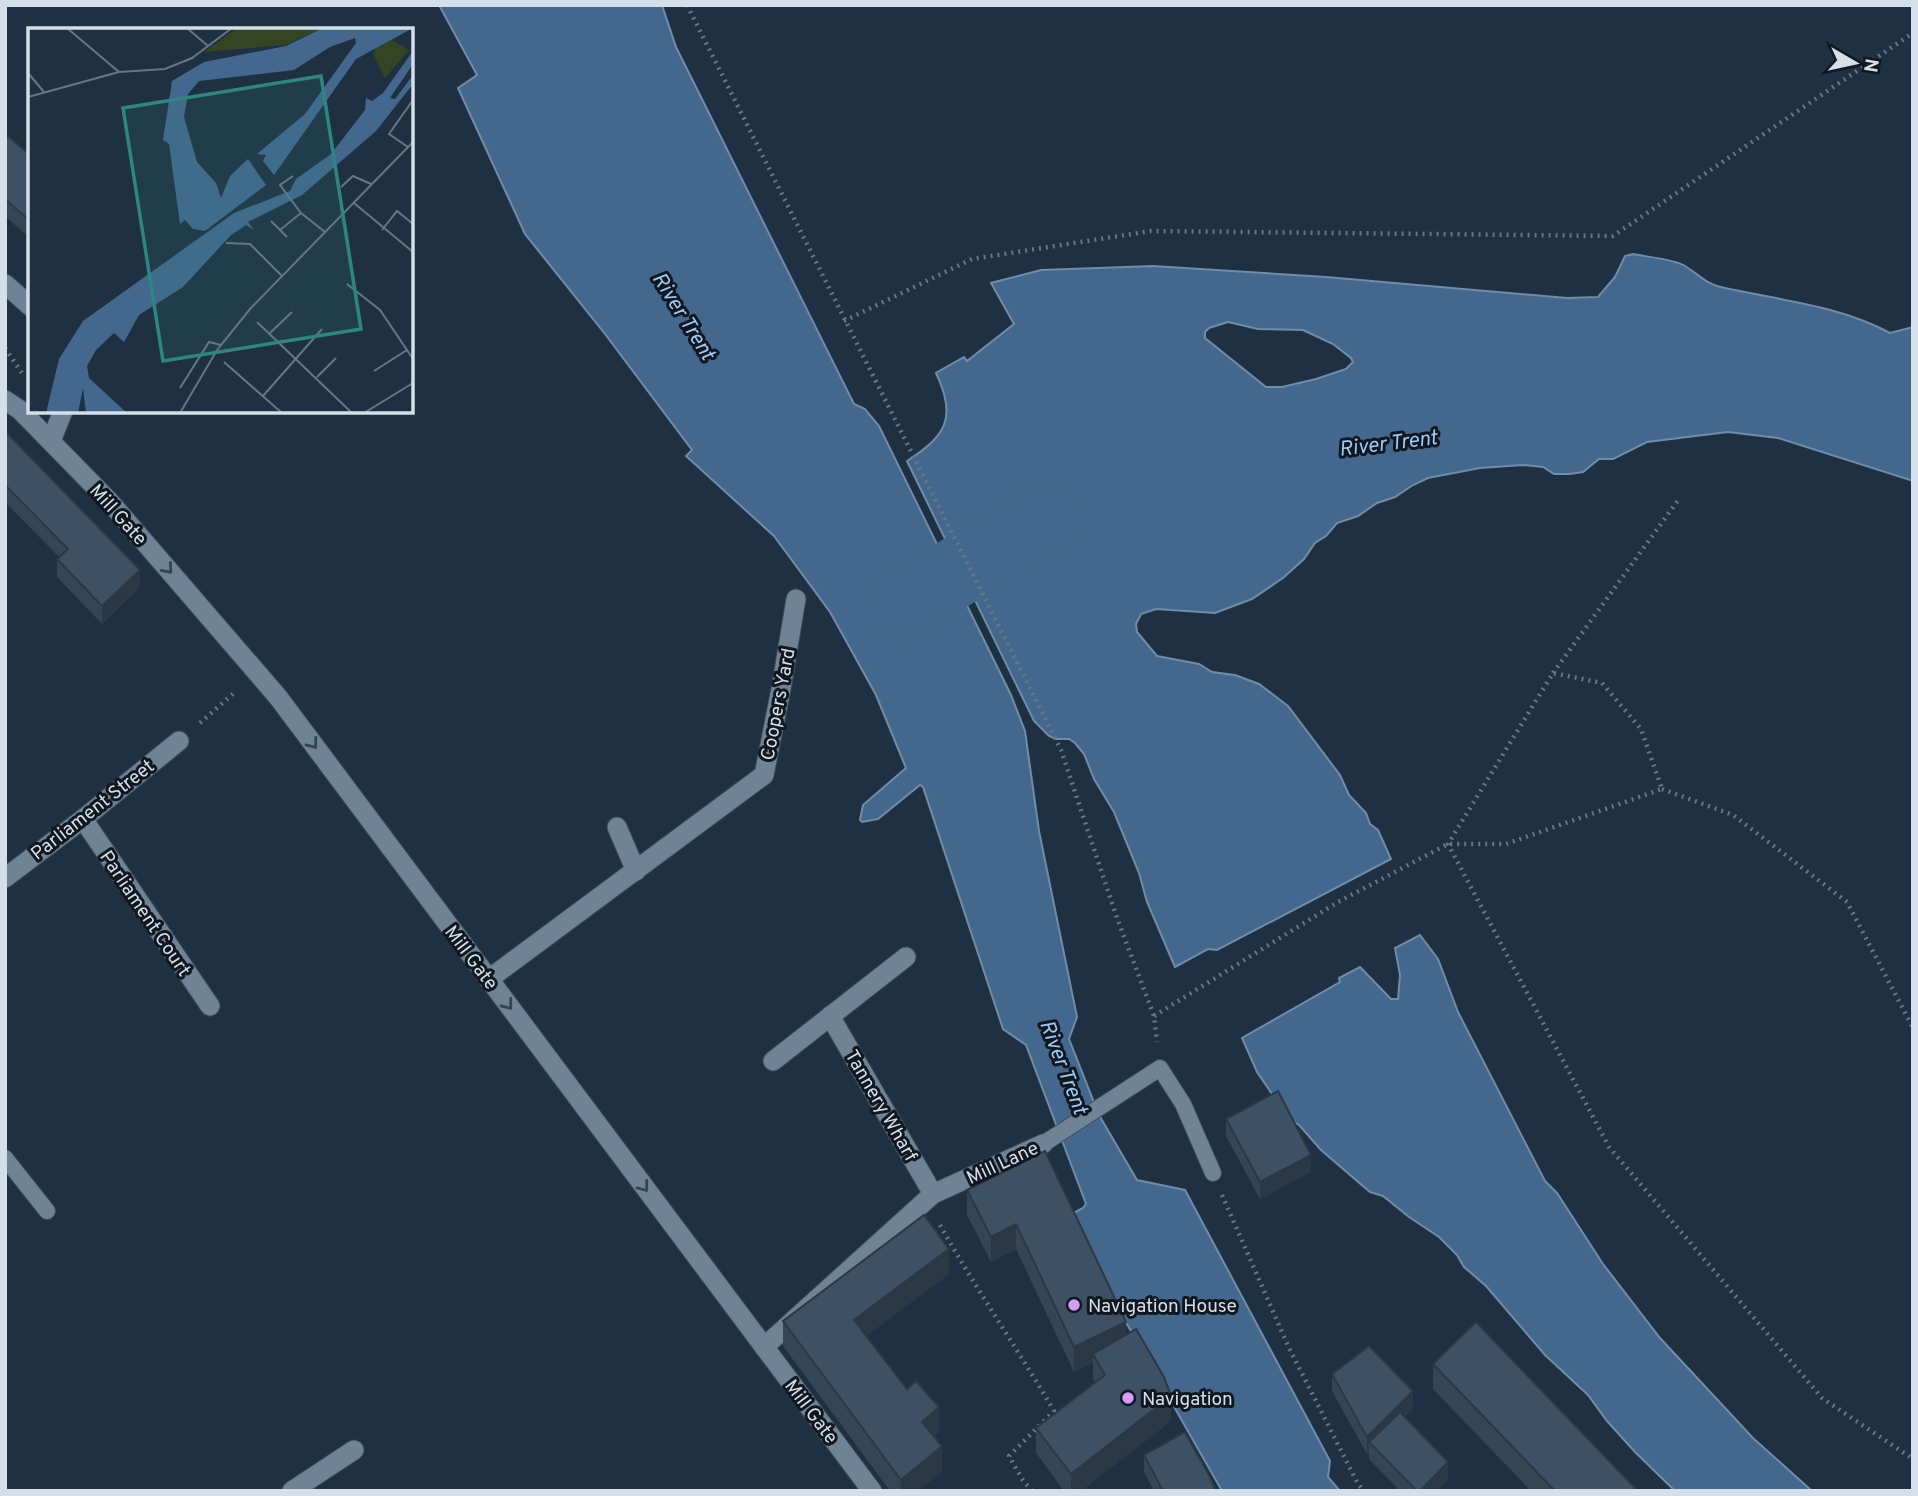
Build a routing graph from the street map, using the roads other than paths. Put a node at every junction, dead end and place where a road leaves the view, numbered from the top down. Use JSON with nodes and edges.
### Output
{"nodes":[{"id":1,"x":5,"y":284,"type":"edge"},
{"id":2,"x":28,"y":304,"type":"edge"},
{"id":3,"x":5,"y":400,"type":"edge"},
{"id":4,"x":62,"y":413,"type":"edge"},
{"id":5,"x":51,"y":441,"type":"junction"},
{"id":6,"x":796,"y":599,"type":"dead end"},
{"id":7,"x":179,"y":741,"type":"road end"},
{"id":8,"x":83,"y":819,"type":"junction"},
{"id":9,"x":617,"y":827,"type":"dead end"},
{"id":10,"x":636,"y":872,"type":"junction"},
{"id":11,"x":5,"y":878,"type":"edge"},
{"id":12,"x":906,"y":957,"type":"dead end"},
{"id":13,"x":489,"y":979,"type":"junction"},
{"id":14,"x":210,"y":1006,"type":"dead end"},
{"id":15,"x":830,"y":1016,"type":"junction"},
{"id":16,"x":773,"y":1061,"type":"dead end"},
{"id":17,"x":1043,"y":1144,"type":"joint"},
{"id":18,"x":5,"y":1158,"type":"edge"},
{"id":19,"x":1213,"y":1173,"type":"road end"},
{"id":20,"x":927,"y":1199,"type":"junction"},
{"id":21,"x":47,"y":1211,"type":"dead end"},
{"id":22,"x":764,"y":1346,"type":"junction"},
{"id":23,"x":354,"y":1450,"type":"dead end"},
{"id":24,"x":292,"y":1491,"type":"edge"},
{"id":25,"x":872,"y":1491,"type":"edge"}],
"edges":[{"from":1,"to":2,"type":"street"},
{"from":3,"to":5,"type":"street","name":"Mill Gate"},
{"from":4,"to":5,"type":"street"},
{"from":5,"to":13,"type":"street","name":"Mill Gate","one_way":true},
{"from":6,"to":10,"type":"street","name":"Coopers Yard"},
{"from":7,"to":8,"type":"street","name":"Parliament Street"},
{"from":8,"to":11,"type":"street","name":"Parliament Street"},
{"from":8,"to":14,"type":"street","name":"Parliament Court"},
{"from":9,"to":10,"type":"street"},
{"from":10,"to":13,"type":"street","name":"Coopers Yard"},
{"from":12,"to":15,"type":"street"},
{"from":13,"to":22,"type":"street","name":"Mill Gate","one_way":true},
{"from":15,"to":16,"type":"street"},
{"from":15,"to":20,"type":"street","name":"Tannery Wharf"},
{"from":17,"to":19,"type":"lane","name":"Mill Lane"},
{"from":17,"to":20,"type":"street","name":"Mill Lane"},
{"from":18,"to":21,"type":"lane"},
{"from":20,"to":22,"type":"street","name":"Mill Lane"},
{"from":22,"to":25,"type":"street","name":"Mill Gate"},
{"from":23,"to":24,"type":"street"}]}
